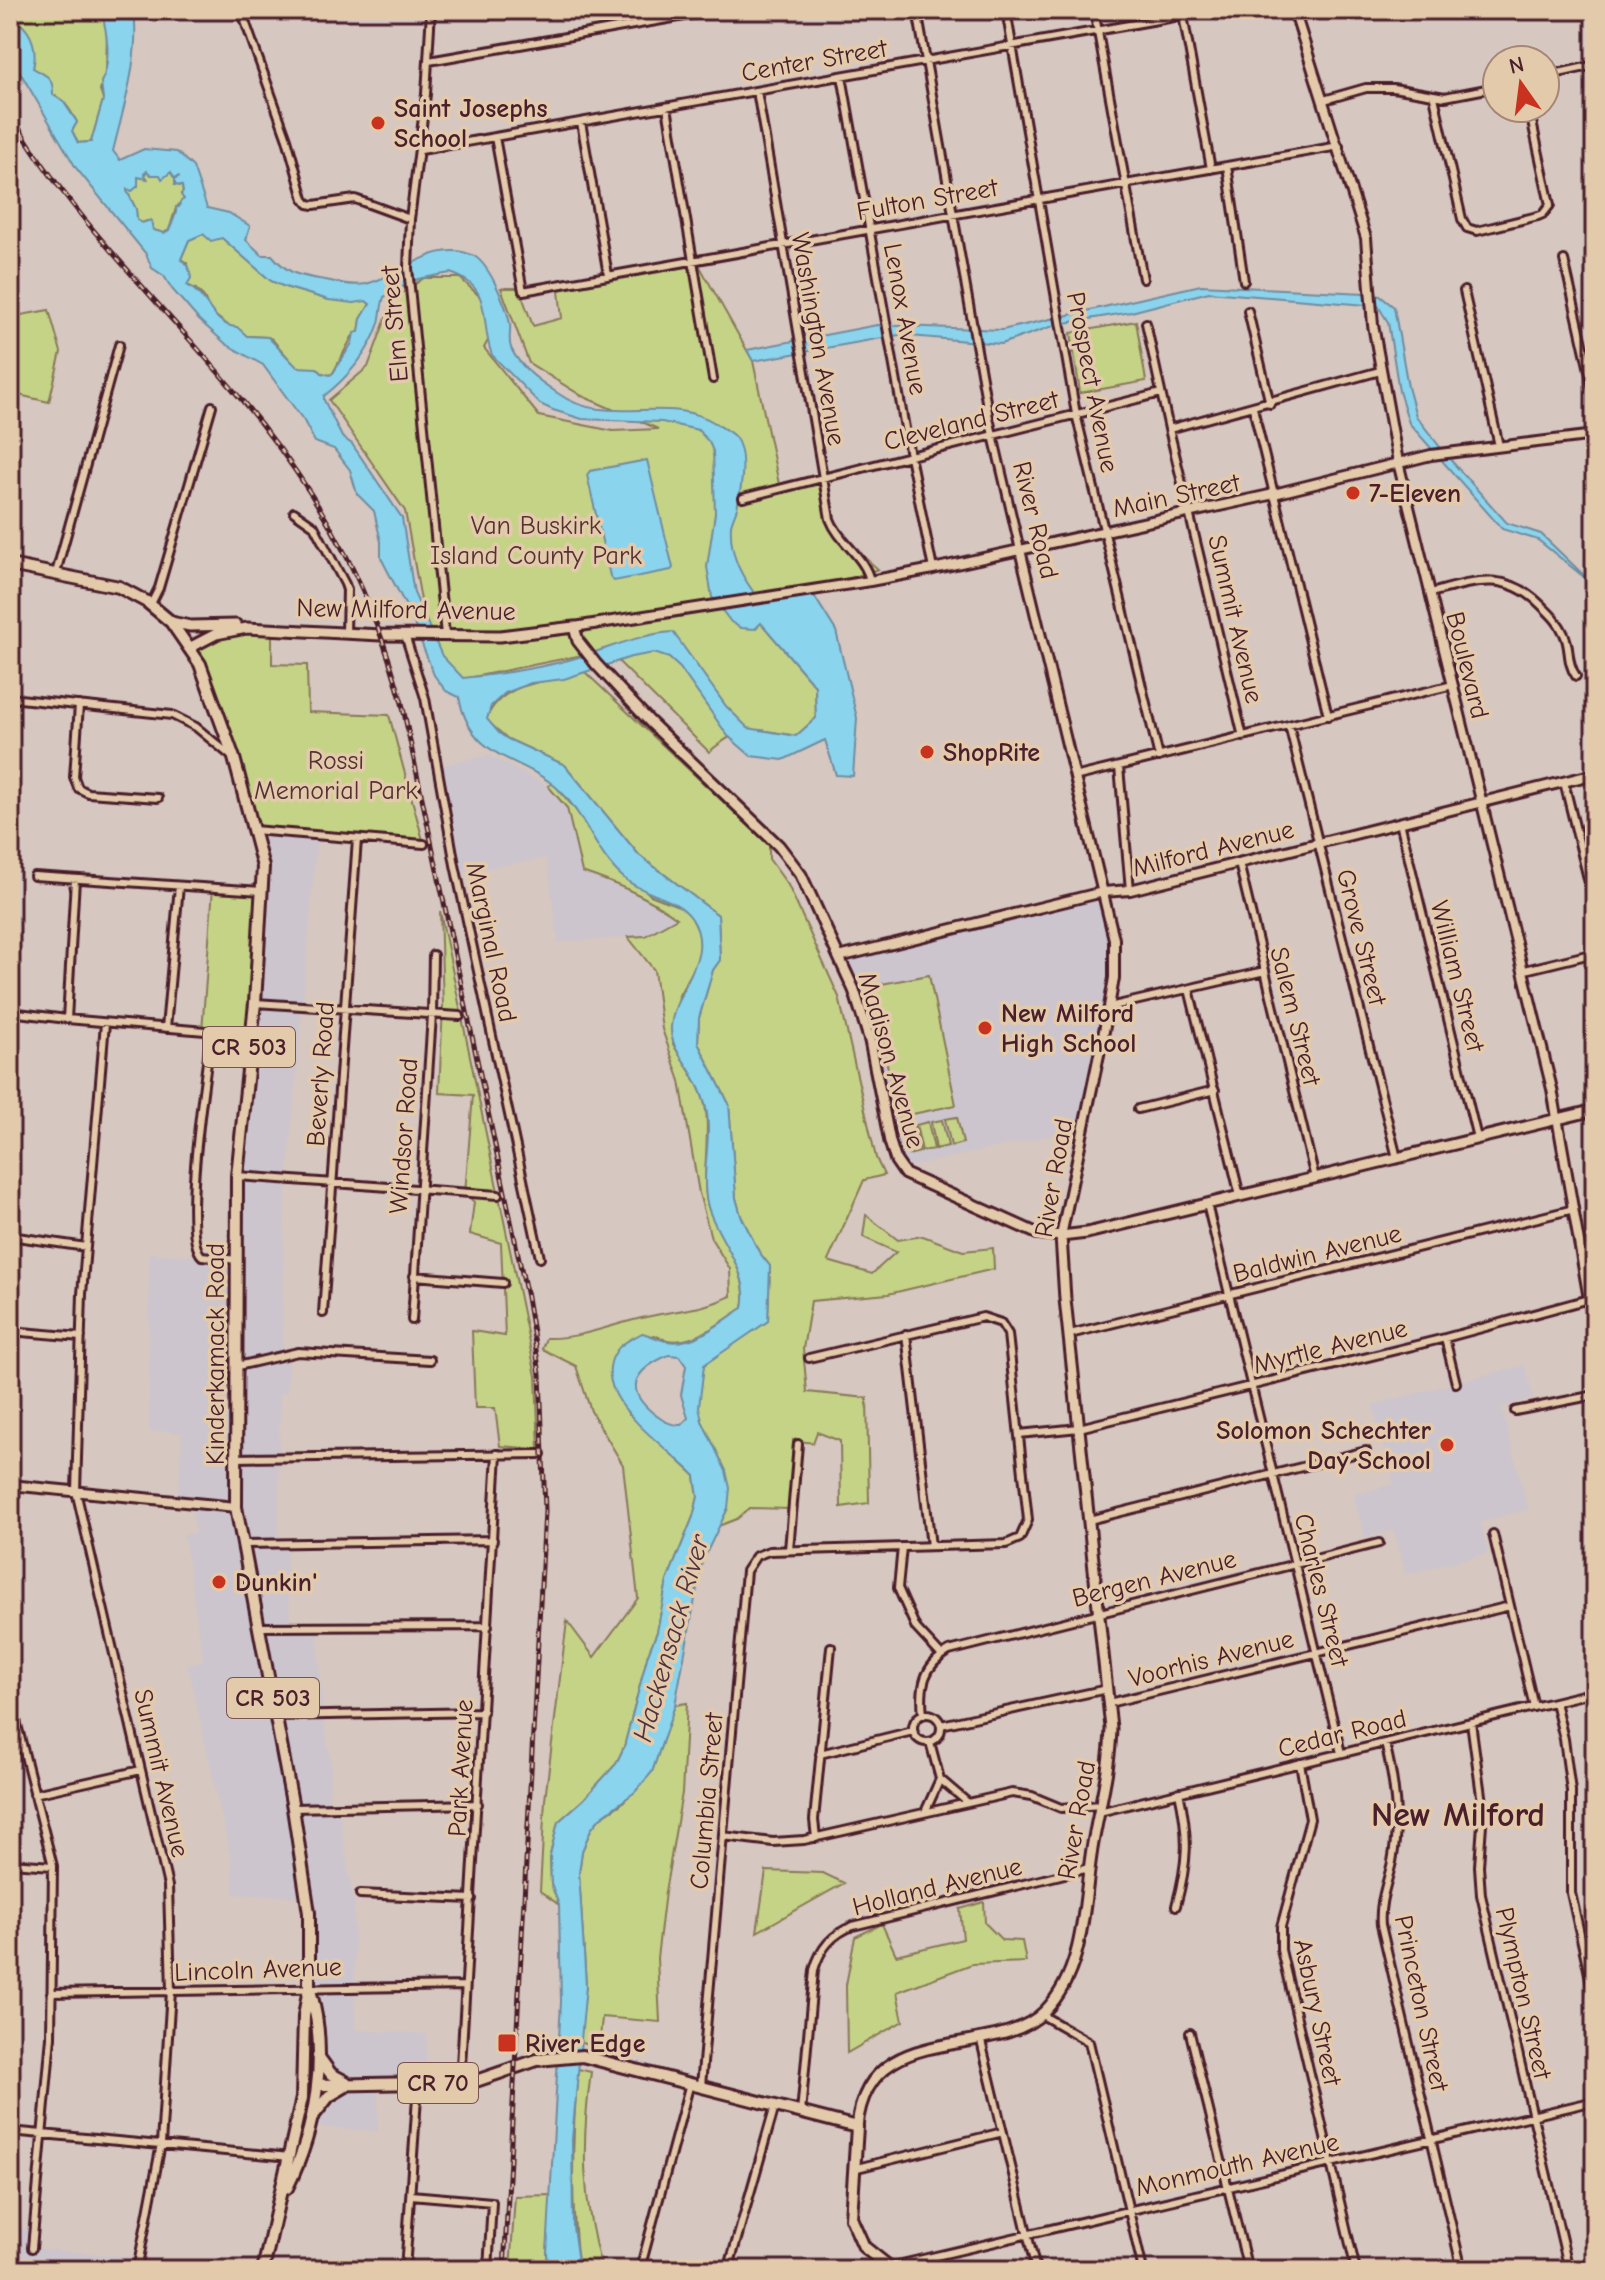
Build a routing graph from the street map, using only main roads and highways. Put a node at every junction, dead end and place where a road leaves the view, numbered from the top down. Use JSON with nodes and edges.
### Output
{"nodes":[{"id":1,"x":10,"y":565,"type":"edge"},
{"id":2,"x":171,"y":622,"type":"junction"},
{"id":3,"x":255,"y":627,"type":"junction"},
{"id":4,"x":574,"y":627,"type":"joint"},
{"id":5,"x":191,"y":647,"type":"junction"},
{"id":6,"x":1595,"y":1110,"type":"edge"},
{"id":7,"x":1061,"y":1236,"type":"junction"},
{"id":8,"x":309,"y":1988,"type":"junction"},
{"id":9,"x":318,"y":2056,"type":"junction"},
{"id":10,"x":352,"y":2084,"type":"junction"},
{"id":11,"x":317,"y":2085,"type":"junction"},
{"id":12,"x":311,"y":2120,"type":"junction"},
{"id":13,"x":857,"y":2127,"type":"junction"},
{"id":14,"x":303,"y":2145,"type":"junction"},
{"id":15,"x":290,"y":2157,"type":"junction"},
{"id":16,"x":279,"y":2206,"type":"junction"},
{"id":17,"x":891,"y":2268,"type":"edge"},
{"id":18,"x":263,"y":2270,"type":"edge"}],
"edges":[{"from":1,"to":2,"type":"main road","name":"Kinderkamack Road","number":"CR 503"},
{"from":2,"to":3,"type":"main road"},
{"from":2,"to":5,"type":"main road","name":"Kinderkamack Road","number":"CR 503"},
{"from":3,"to":4,"type":"main road","name":"New Milford Avenue"},
{"from":3,"to":5,"type":"main road","name":"New Milford Avenue"},
{"from":4,"to":7,"type":"main road","name":"Madison Avenue"},
{"from":5,"to":8,"type":"main road","name":"Kinderkamack Road","number":"CR 503"},
{"from":6,"to":7,"type":"main road","name":"Madison Avenue"},
{"from":7,"to":13,"type":"main road","name":"River Road"},
{"from":8,"to":9,"type":"main road"},
{"from":8,"to":15,"type":"main road","name":"Kinderkamack Road","number":"CR 503"},
{"from":9,"to":10,"type":"main road"},
{"from":9,"to":11,"type":"main road"},
{"from":10,"to":11,"type":"main road","number":"CR 70"},
{"from":10,"to":12,"type":"main road"},
{"from":10,"to":13,"type":"main road","number":"CR 70"},
{"from":11,"to":12,"type":"main road"},
{"from":12,"to":14,"type":"main road"},
{"from":13,"to":17,"type":"main road"},
{"from":14,"to":15,"type":"main road"},
{"from":14,"to":16,"type":"main road"},
{"from":15,"to":16,"type":"main road","name":"Kinderkamack Road","number":"CR 503"},
{"from":16,"to":18,"type":"main road","name":"Kinderkamack Road","number":"CR 503"}]}
